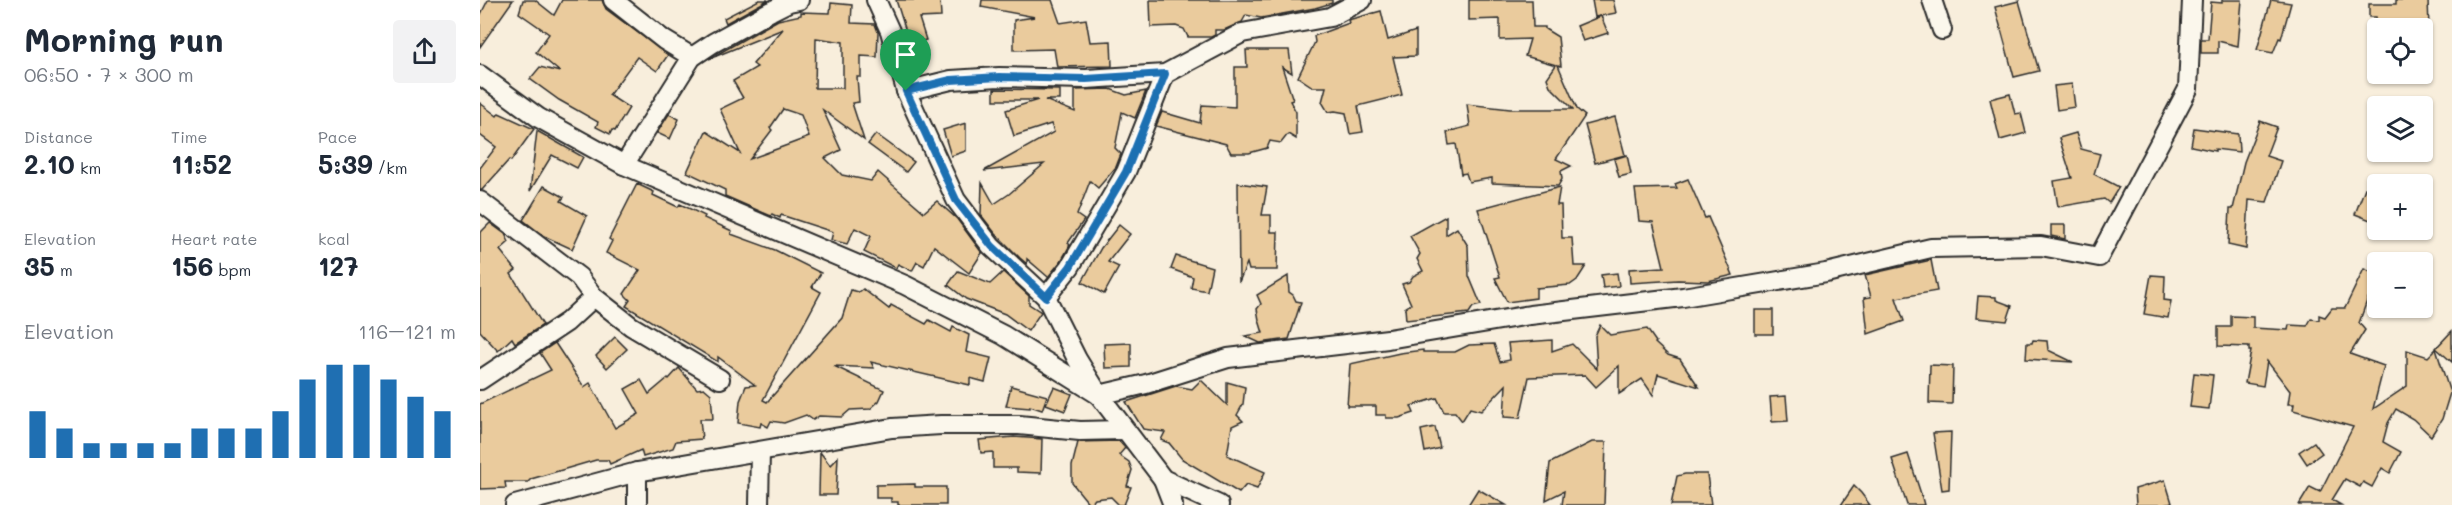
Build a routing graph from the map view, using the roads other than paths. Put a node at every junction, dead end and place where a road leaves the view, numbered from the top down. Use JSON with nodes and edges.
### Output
{"nodes":[{"id":1,"x":613,"y":0,"type":"edge"},
{"id":2,"x":799,"y":0,"type":"edge"},
{"id":3,"x":876,"y":0,"type":"edge"},
{"id":4,"x":1360,"y":0,"type":"edge"},
{"id":5,"x":1932,"y":0,"type":"edge"},
{"id":6,"x":2192,"y":0,"type":"edge"},
{"id":7,"x":1942,"y":30,"type":"dead end"},
{"id":8,"x":692,"y":57,"type":"junction"},
{"id":9,"x":1165,"y":74,"type":"junction"},
{"id":10,"x":480,"y":75,"type":"edge"},
{"id":11,"x":906,"y":91,"type":"junction"},
{"id":12,"x":624,"y":165,"type":"junction"},
{"id":13,"x":480,"y":201,"type":"edge"},
{"id":14,"x":594,"y":297,"type":"junction"},
{"id":15,"x":1046,"y":297,"type":"junction"},
{"id":16,"x":720,"y":379,"type":"dead end"},
{"id":17,"x":480,"y":380,"type":"edge"},
{"id":18,"x":1099,"y":395,"type":"junction"},
{"id":19,"x":1123,"y":430,"type":"junction"},
{"id":20,"x":760,"y":451,"type":"junction"},
{"id":21,"x":637,"y":472,"type":"junction"},
{"id":22,"x":1163,"y":479,"type":"junction"},
{"id":23,"x":515,"y":505,"type":"edge"},
{"id":24,"x":637,"y":505,"type":"edge"},
{"id":25,"x":759,"y":505,"type":"edge"},
{"id":26,"x":1173,"y":505,"type":"edge"},
{"id":27,"x":1219,"y":505,"type":"edge"}],
"edges":[{"from":1,"to":8,"type":"street"},
{"from":2,"to":8,"type":"street"},
{"from":3,"to":11,"type":"street"},
{"from":4,"to":9,"type":"street"},
{"from":5,"to":7,"type":"street"},
{"from":6,"to":18,"type":"street"},
{"from":8,"to":12,"type":"street"},
{"from":9,"to":11,"type":"street"},
{"from":9,"to":15,"type":"street"},
{"from":10,"to":12,"type":"street"},
{"from":11,"to":15,"type":"street"},
{"from":12,"to":18,"type":"street"},
{"from":13,"to":14,"type":"street"},
{"from":14,"to":16,"type":"street"},
{"from":14,"to":17,"type":"street"},
{"from":15,"to":18,"type":"street"},
{"from":18,"to":19,"type":"street"},
{"from":19,"to":20,"type":"street"},
{"from":19,"to":22,"type":"street"},
{"from":20,"to":21,"type":"street"},
{"from":20,"to":25,"type":"street"},
{"from":21,"to":23,"type":"street"},
{"from":21,"to":24,"type":"street"},
{"from":22,"to":26,"type":"street"},
{"from":22,"to":27,"type":"street"}]}
